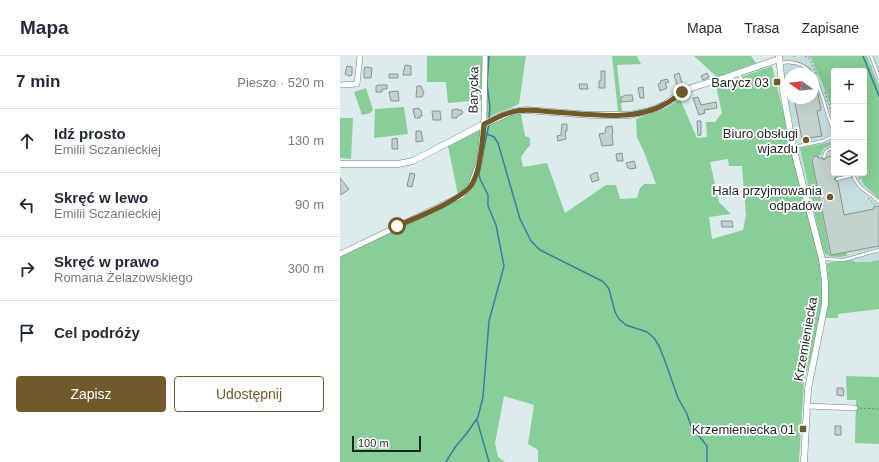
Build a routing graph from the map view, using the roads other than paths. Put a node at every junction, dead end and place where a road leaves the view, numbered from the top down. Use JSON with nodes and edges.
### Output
{"nodes":[{"id":1,"x":360,"y":56,"type":"edge"},
{"id":2,"x":485,"y":56,"type":"edge"},
{"id":3,"x":871,"y":56,"type":"edge"},
{"id":4,"x":779,"y":60,"type":"edge"},
{"id":5,"x":800,"y":60,"type":"dead end"},
{"id":6,"x":806,"y":64,"type":"dead end"},
{"id":7,"x":739,"y":73,"type":"junction"},
{"id":8,"x":879,"y":77,"type":"edge"},
{"id":9,"x":742,"y":82,"type":"dead end"},
{"id":10,"x":340,"y":85,"type":"edge"},
{"id":11,"x":485,"y":123,"type":"junction"},
{"id":12,"x":831,"y":125,"type":"edge"},
{"id":13,"x":831,"y":137,"type":"edge"},
{"id":14,"x":793,"y":147,"type":"junction"},
{"id":15,"x":831,"y":148,"type":"edge"},
{"id":16,"x":824,"y":157,"type":"dead end"},
{"id":17,"x":340,"y":164,"type":"edge"},
{"id":18,"x":850,"y":176,"type":"edge"},
{"id":19,"x":854,"y":176,"type":"edge"},
{"id":20,"x":837,"y":179,"type":"dead end"},
{"id":21,"x":879,"y":202,"type":"edge"},
{"id":22,"x":879,"y":250,"type":"edge"},
{"id":23,"x":340,"y":254,"type":"edge"},
{"id":24,"x":822,"y":259,"type":"junction"},
{"id":25,"x":807,"y":406,"type":"junction"},
{"id":26,"x":855,"y":408,"type":"road end"},
{"id":27,"x":804,"y":462,"type":"edge"}],
"edges":[{"from":1,"to":10,"type":"street"},
{"from":2,"to":11,"type":"street","name":"Barycka"},
{"from":3,"to":8,"type":"lane"},
{"from":4,"to":5,"type":"lane"},
{"from":4,"to":7,"type":"street"},
{"from":4,"to":14,"type":"street","name":"Krzemieniecka"},
{"from":6,"to":12,"type":"lane"},
{"from":7,"to":9,"type":"lane"},
{"from":7,"to":11,"type":"street"},
{"from":11,"to":17,"type":"street"},
{"from":11,"to":23,"type":"street","name":"Barycka"},
{"from":13,"to":14,"type":"lane"},
{"from":14,"to":24,"type":"street","name":"Krzemieniecka"},
{"from":15,"to":16,"type":"lane"},
{"from":18,"to":20,"type":"lane"},
{"from":19,"to":21,"type":"lane"},
{"from":22,"to":24,"type":"lane"},
{"from":24,"to":25,"type":"street","name":"Krzemieniecka"},
{"from":25,"to":26,"type":"street"},
{"from":25,"to":27,"type":"street","name":"Krzemieniecka"}]}
